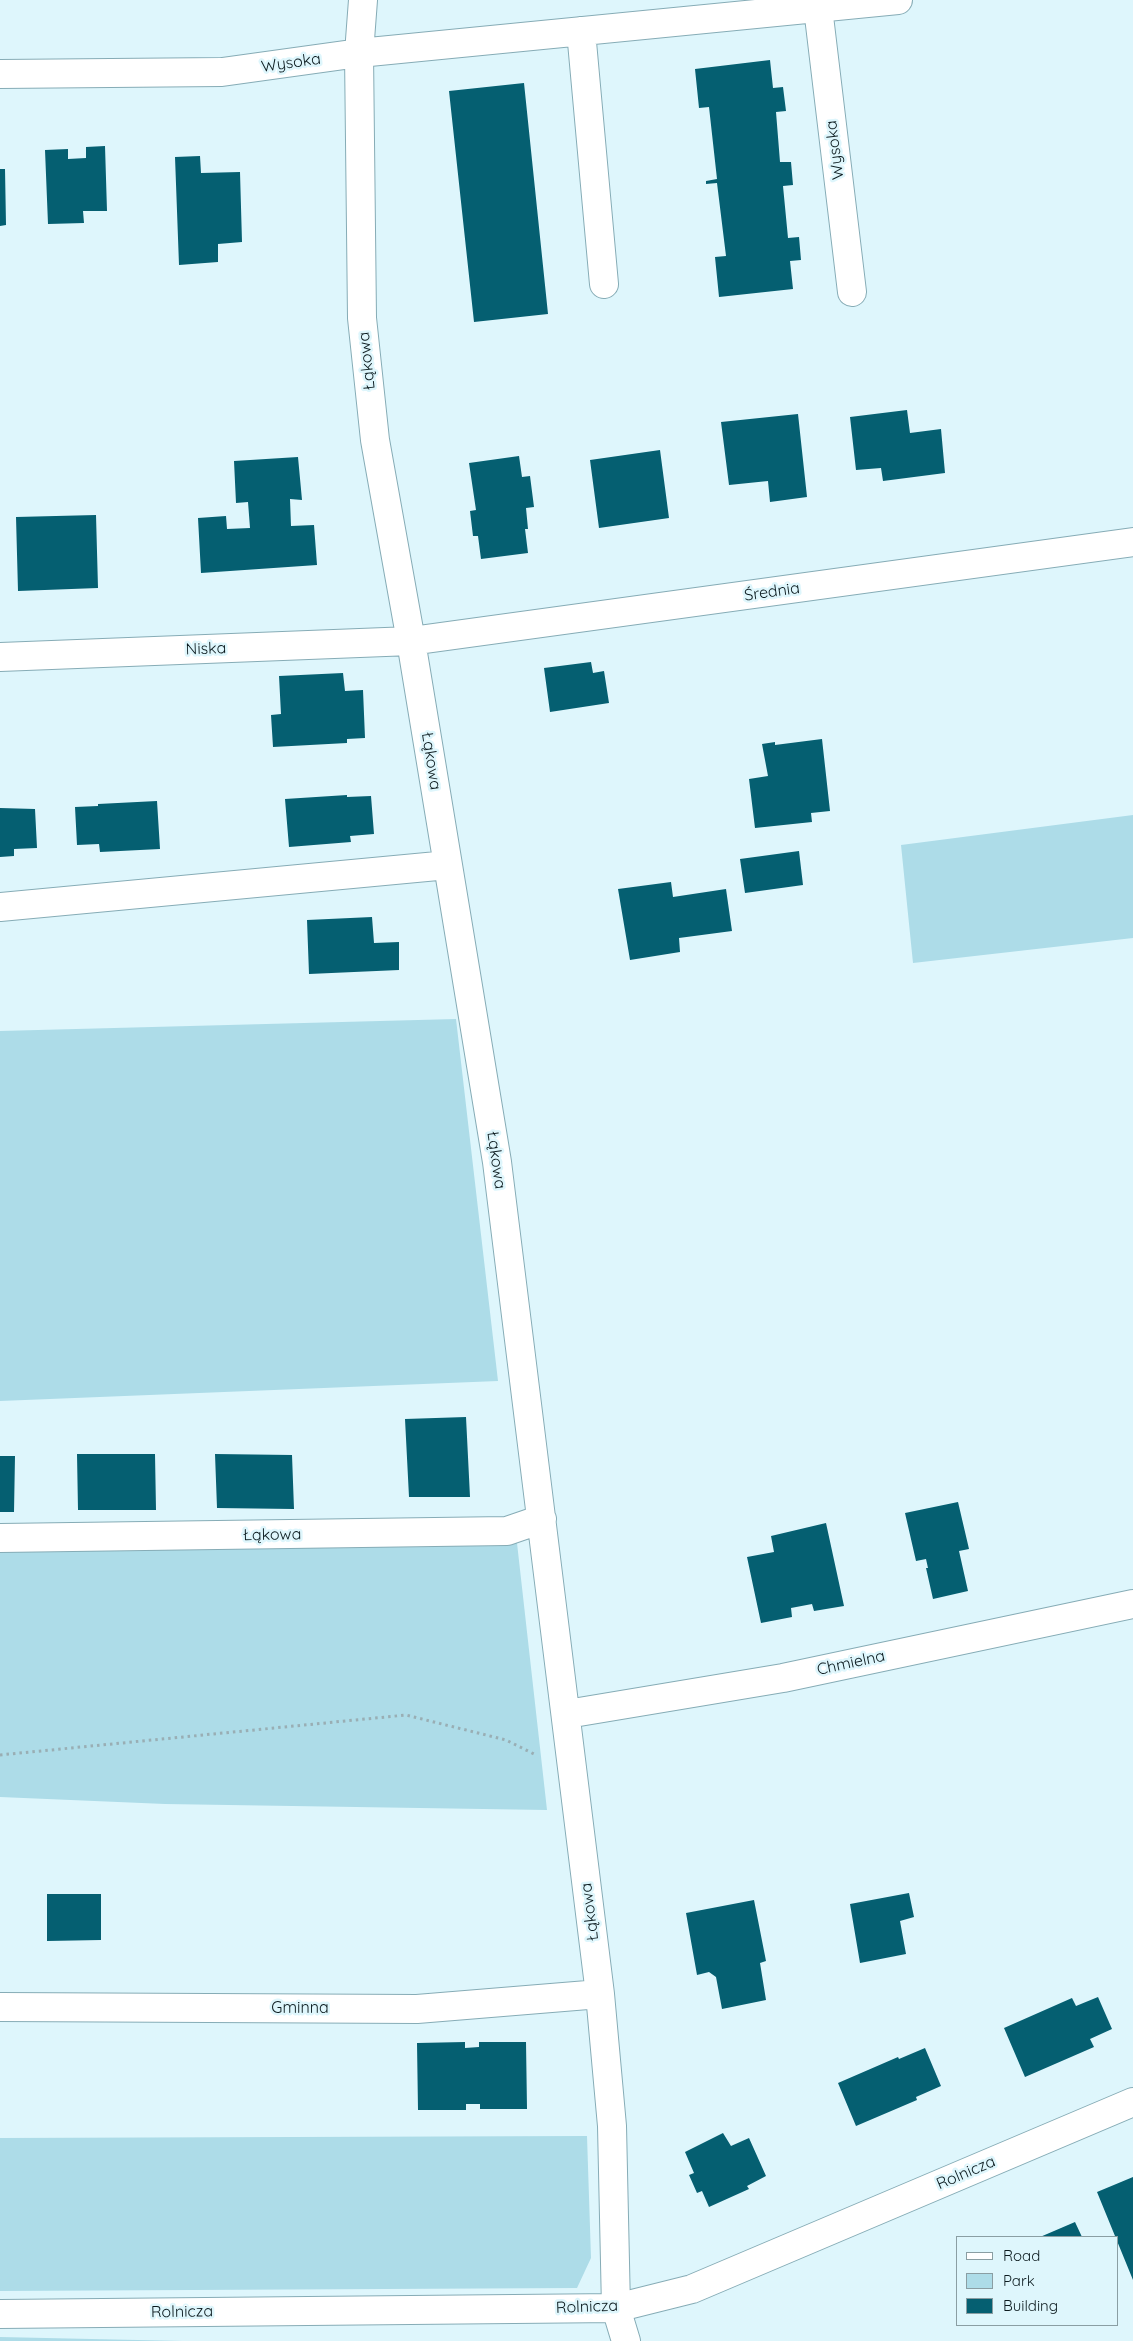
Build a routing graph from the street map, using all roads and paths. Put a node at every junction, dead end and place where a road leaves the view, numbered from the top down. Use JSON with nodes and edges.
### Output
{"nodes":[{"id":1,"x":363,"y":0,"type":"edge"},
{"id":2,"x":898,"y":0,"type":"edge"},
{"id":3,"x":818,"y":8,"type":"junction"},
{"id":4,"x":581,"y":31,"type":"junction"},
{"id":5,"x":359,"y":53,"type":"junction"},
{"id":6,"x":0,"y":74,"type":"edge"},
{"id":7,"x":604,"y":284,"type":"dead end"},
{"id":8,"x":852,"y":292,"type":"dead end"},
{"id":9,"x":1133,"y":542,"type":"edge"},
{"id":10,"x":412,"y":641,"type":"junction"},
{"id":11,"x":0,"y":657,"type":"edge"},
{"id":12,"x":448,"y":865,"type":"junction"},
{"id":13,"x":0,"y":906,"type":"edge"},
{"id":14,"x":542,"y":1519,"type":"junction"},
{"id":15,"x":0,"y":1538,"type":"edge"},
{"id":16,"x":1133,"y":1604,"type":"edge"},
{"id":17,"x":567,"y":1714,"type":"junction"},
{"id":18,"x":0,"y":1755,"type":"edge"},
{"id":19,"x":573,"y":1772,"type":"junction"},
{"id":20,"x":600,"y":1994,"type":"junction"},
{"id":21,"x":0,"y":2007,"type":"edge"},
{"id":22,"x":1133,"y":2102,"type":"edge"},
{"id":23,"x":616,"y":2308,"type":"junction"},
{"id":24,"x":0,"y":2314,"type":"edge"},
{"id":25,"x":626,"y":2341,"type":"edge"}],
"edges":[{"from":1,"to":5,"type":"street","name":"Łąkowa"},
{"from":2,"to":3,"type":"street","name":"Wysoka"},
{"from":3,"to":4,"type":"street","name":"Wysoka"},
{"from":3,"to":8,"type":"street","name":"Wysoka"},
{"from":4,"to":5,"type":"street","name":"Wysoka"},
{"from":4,"to":7,"type":"street"},
{"from":5,"to":6,"type":"street","name":"Wysoka"},
{"from":5,"to":10,"type":"street","name":"Łąkowa"},
{"from":9,"to":10,"type":"street","name":"Średnia"},
{"from":10,"to":11,"type":"street","name":"Niska"},
{"from":10,"to":12,"type":"street","name":"Łąkowa"},
{"from":12,"to":13,"type":"street"},
{"from":12,"to":14,"type":"street","name":"Łąkowa"},
{"from":14,"to":15,"type":"street","name":"Łąkowa"},
{"from":14,"to":17,"type":"street","name":"Łąkowa"},
{"from":16,"to":17,"type":"street","name":"Chmielna"},
{"from":17,"to":19,"type":"street","name":"Łąkowa"},
{"from":18,"to":19,"type":"path"},
{"from":19,"to":20,"type":"street","name":"Łąkowa"},
{"from":20,"to":21,"type":"street","name":"Gminna"},
{"from":20,"to":23,"type":"street","name":"Łąkowa"},
{"from":22,"to":23,"type":"street","name":"Rolnicza"},
{"from":23,"to":24,"type":"street","name":"Rolnicza"},
{"from":23,"to":25,"type":"street","name":"Łąkowa"}]}
